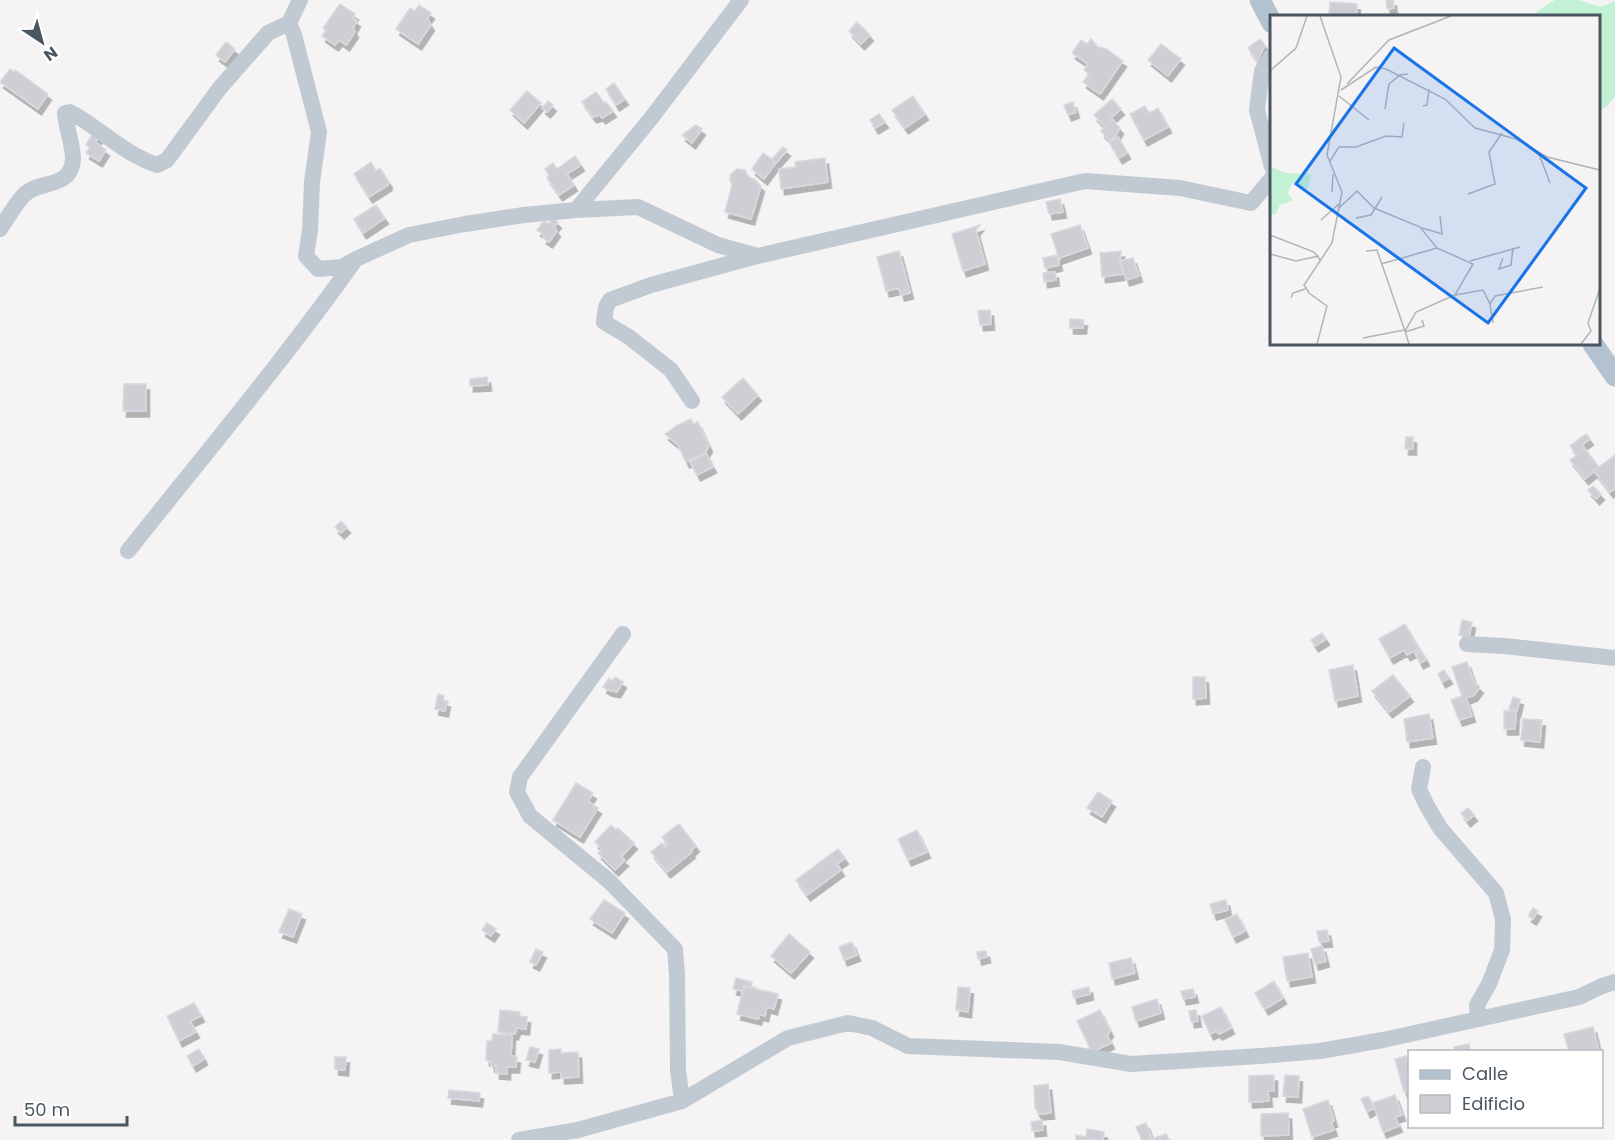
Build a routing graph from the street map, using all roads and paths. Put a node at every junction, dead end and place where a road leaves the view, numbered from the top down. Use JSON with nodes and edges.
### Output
{"nodes":[{"id":1,"x":300,"y":0,"type":"edge"},
{"id":2,"x":741,"y":0,"type":"edge"},
{"id":3,"x":1260,"y":0,"type":"edge"},
{"id":4,"x":1270,"y":20,"type":"edge"},
{"id":5,"x":289,"y":23,"type":"junction"},
{"id":6,"x":1270,"y":59,"type":"edge"},
{"id":7,"x":1270,"y":160,"type":"edge"},
{"id":8,"x":1270,"y":180,"type":"edge"},
{"id":9,"x":576,"y":210,"type":"junction"},
{"id":10,"x":0,"y":229,"type":"edge"},
{"id":11,"x":758,"y":256,"type":"junction"},
{"id":12,"x":356,"y":259,"type":"junction"},
{"id":13,"x":1594,"y":345,"type":"edge"},
{"id":14,"x":1615,"y":376,"type":"edge"},
{"id":15,"x":692,"y":401,"type":"dead end"},
{"id":16,"x":128,"y":551,"type":"dead end"},
{"id":17,"x":623,"y":634,"type":"dead end"},
{"id":18,"x":1467,"y":644,"type":"dead end"},
{"id":19,"x":1615,"y":658,"type":"edge"},
{"id":20,"x":1423,"y":767,"type":"dead end"},
{"id":21,"x":1615,"y":982,"type":"edge"},
{"id":22,"x":1478,"y":1018,"type":"junction"},
{"id":23,"x":682,"y":1101,"type":"junction"},
{"id":24,"x":519,"y":1140,"type":"edge"}],
"edges":[{"from":1,"to":5,"type":"street"},
{"from":2,"to":9,"type":"street"},
{"from":3,"to":4,"type":"main road"},
{"from":5,"to":10,"type":"street"},
{"from":5,"to":12,"type":"street"},
{"from":6,"to":7,"type":"street"},
{"from":8,"to":11,"type":"street"},
{"from":9,"to":11,"type":"street"},
{"from":9,"to":12,"type":"street"},
{"from":11,"to":15,"type":"street"},
{"from":12,"to":16,"type":"street"},
{"from":13,"to":14,"type":"main road"},
{"from":17,"to":23,"type":"street"},
{"from":18,"to":19,"type":"street"},
{"from":20,"to":22,"type":"street"},
{"from":21,"to":22,"type":"street"},
{"from":22,"to":23,"type":"street"},
{"from":23,"to":24,"type":"street"}]}
